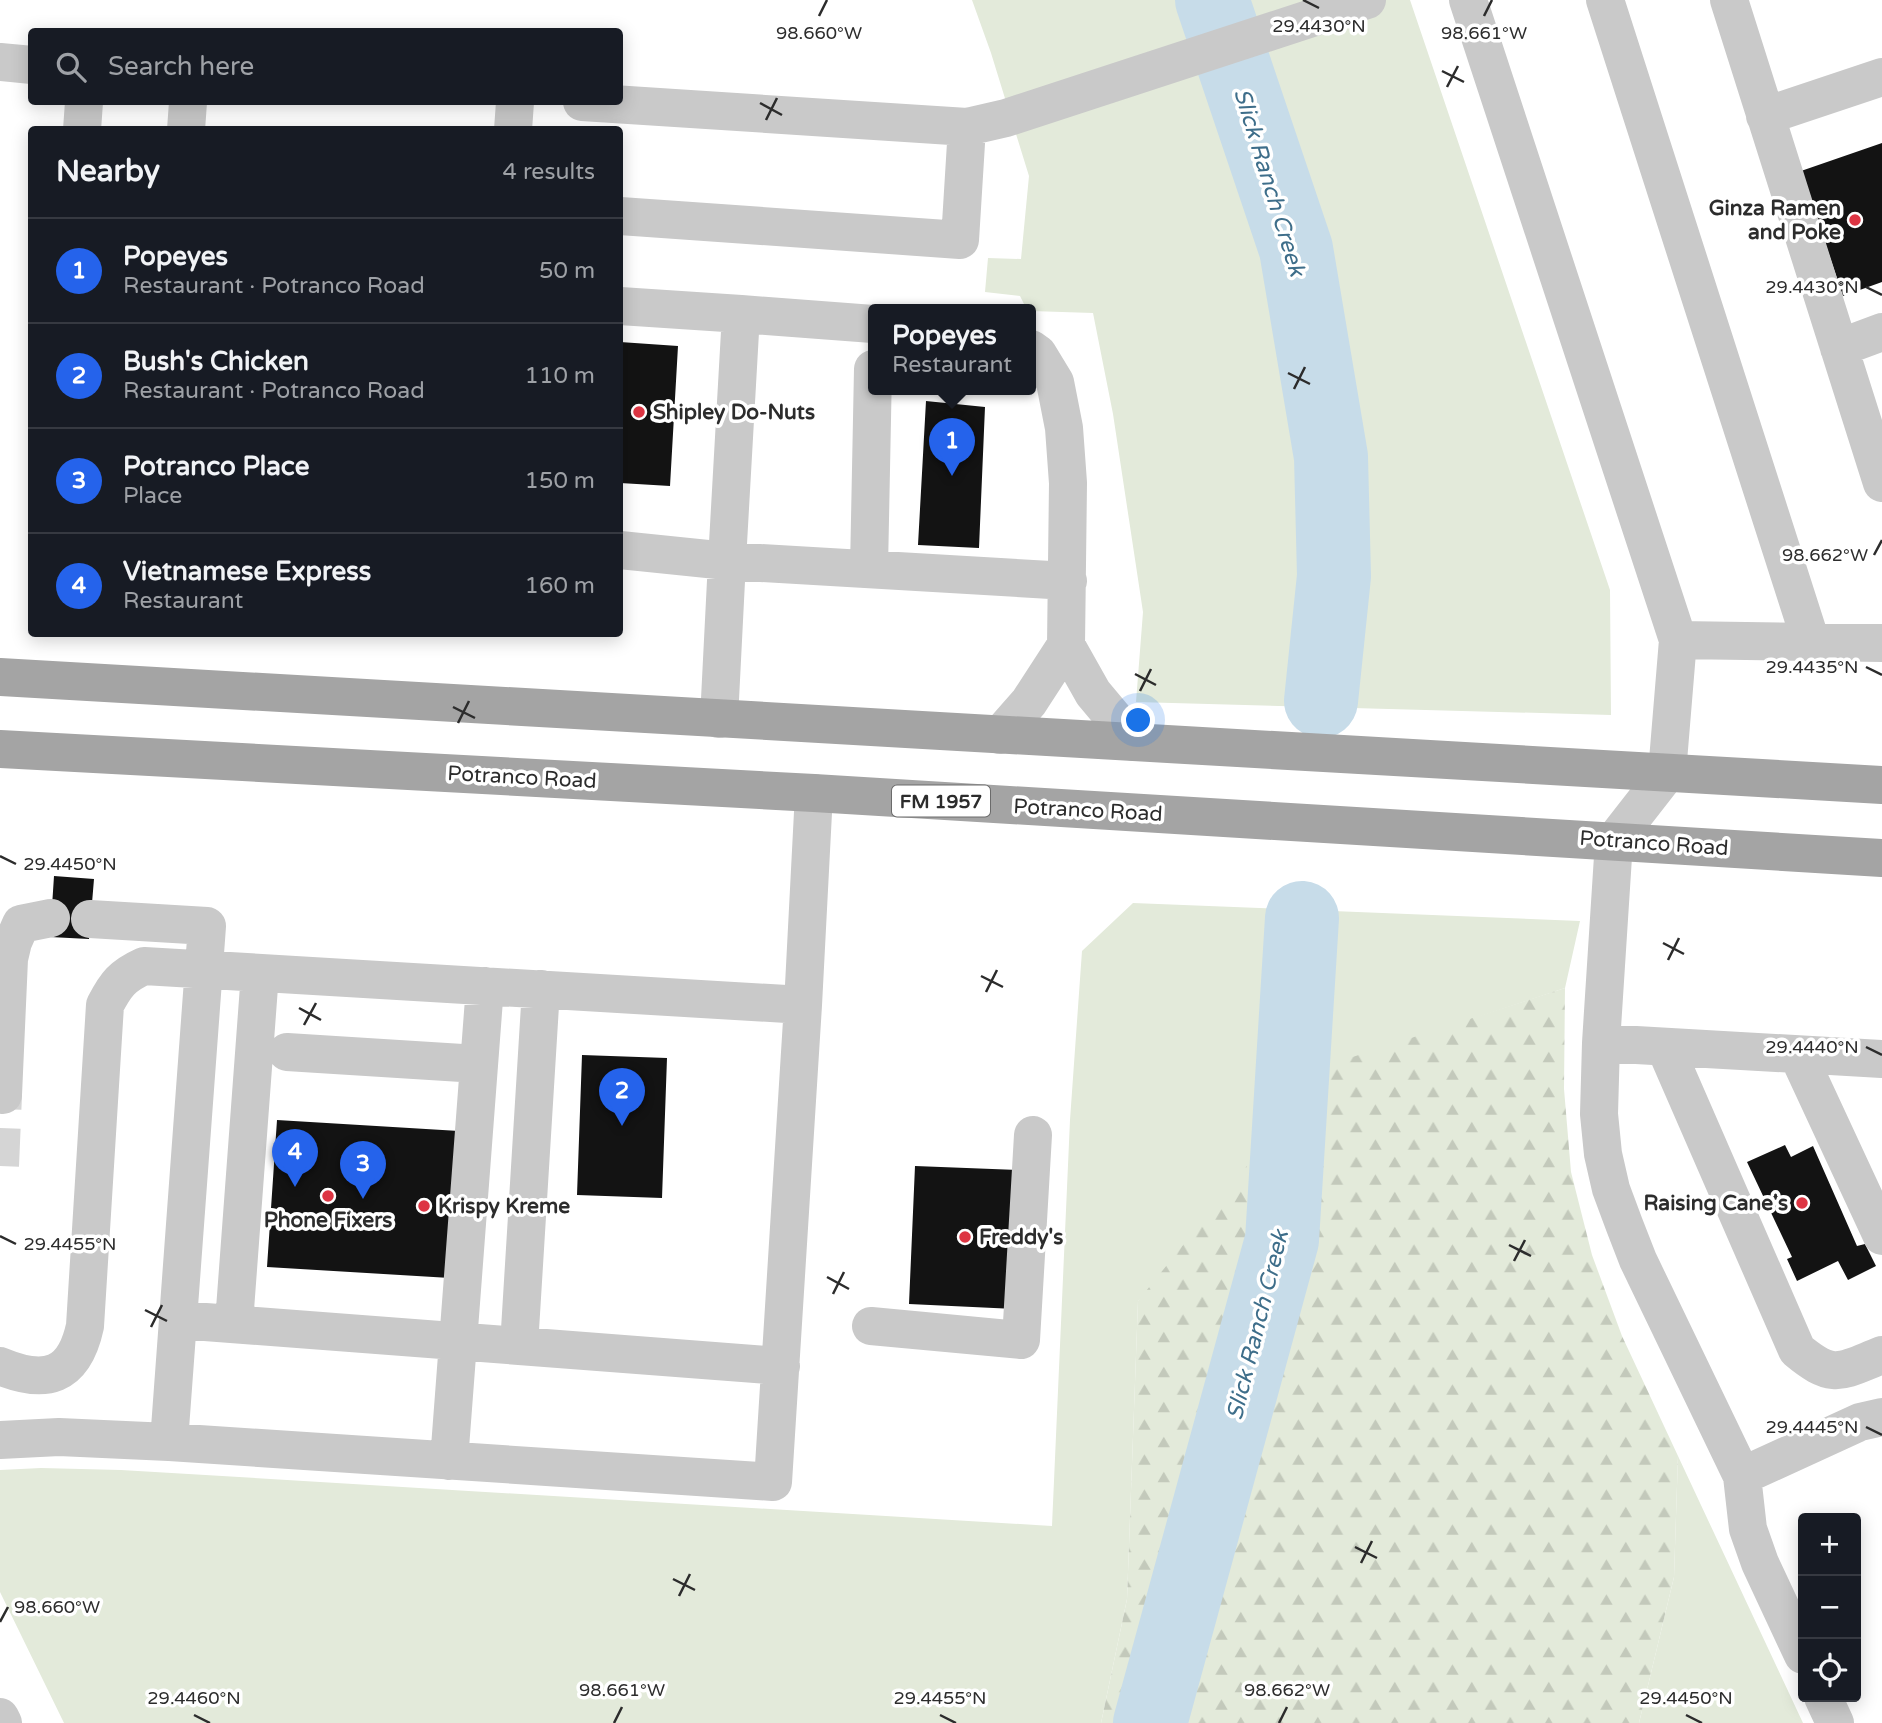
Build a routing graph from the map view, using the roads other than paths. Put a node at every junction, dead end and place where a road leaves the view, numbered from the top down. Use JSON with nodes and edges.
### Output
{"nodes":[{"id":1,"x":1367,"y":0,"type":"edge"},
{"id":2,"x":1468,"y":0,"type":"edge"},
{"id":3,"x":1605,"y":0,"type":"edge"},
{"id":4,"x":1734,"y":2,"type":"edge"},
{"id":5,"x":0,"y":62,"type":"edge"},
{"id":6,"x":28,"y":65,"type":"edge"},
{"id":7,"x":1882,"y":76,"type":"edge"},
{"id":8,"x":84,"y":105,"type":"edge"},
{"id":9,"x":188,"y":105,"type":"edge"},
{"id":10,"x":515,"y":105,"type":"edge"},
{"id":11,"x":623,"y":105,"type":"edge"},
{"id":12,"x":1765,"y":116,"type":"junction"},
{"id":13,"x":82,"y":126,"type":"edge"},
{"id":14,"x":186,"y":126,"type":"edge"},
{"id":15,"x":513,"y":126,"type":"edge"},
{"id":16,"x":967,"y":127,"type":"junction"},
{"id":17,"x":623,"y":216,"type":"edge"},
{"id":18,"x":623,"y":306,"type":"edge"},
{"id":19,"x":741,"y":314,"type":"junction"},
{"id":20,"x":868,"y":324,"type":"edge"},
{"id":21,"x":1882,"y":332,"type":"edge"},
{"id":22,"x":1839,"y":348,"type":"junction"},
{"id":23,"x":1036,"y":353,"type":"edge"},
{"id":24,"x":872,"y":395,"type":"edge"},
{"id":25,"x":1882,"y":483,"type":"edge"},
{"id":26,"x":623,"y":550,"type":"edge"},
{"id":27,"x":727,"y":561,"type":"junction"},
{"id":28,"x":869,"y":569,"type":"junction"},
{"id":29,"x":1068,"y":581,"type":"junction"},
{"id":30,"x":1678,"y":640,"type":"junction"},
{"id":31,"x":1811,"y":642,"type":"junction"},
{"id":32,"x":1882,"y":643,"type":"edge"},
{"id":33,"x":1066,"y":645,"type":"junction"},
{"id":34,"x":0,"y":677,"type":"edge"},
{"id":35,"x":719,"y":719,"type":"junction"},
{"id":36,"x":1000,"y":735,"type":"junction"},
{"id":37,"x":1134,"y":742,"type":"junction"},
{"id":38,"x":0,"y":749,"type":"edge"},
{"id":39,"x":1667,"y":773,"type":"junction"},
{"id":40,"x":1882,"y":785,"type":"edge"},
{"id":41,"x":814,"y":793,"type":"junction"},
{"id":42,"x":1614,"y":841,"type":"junction"},
{"id":43,"x":1882,"y":858,"type":"edge"},
{"id":44,"x":51,"y":918,"type":"dead end"},
{"id":45,"x":90,"y":919,"type":"dead end"},
{"id":46,"x":204,"y":971,"type":"junction"},
{"id":47,"x":260,"y":973,"type":"junction"},
{"id":48,"x":485,"y":986,"type":"junction"},
{"id":49,"x":541,"y":989,"type":"junction"},
{"id":50,"x":803,"y":1005,"type":"junction"},
{"id":51,"x":1601,"y":1043,"type":"junction"},
{"id":52,"x":1665,"y":1047,"type":"junction"},
{"id":53,"x":287,"y":1052,"type":"dead end"},
{"id":54,"x":1798,"y":1055,"type":"junction"},
{"id":55,"x":1882,"y":1059,"type":"edge"},
{"id":56,"x":478,"y":1064,"type":"junction"},
{"id":57,"x":2,"y":1095,"type":"dead end"},
{"id":58,"x":1033,"y":1135,"type":"dead end"},
{"id":59,"x":1882,"y":1236,"type":"edge"},
{"id":60,"x":179,"y":1320,"type":"junction"},
{"id":61,"x":234,"y":1323,"type":"junction"},
{"id":62,"x":871,"y":1326,"type":"dead end"},
{"id":63,"x":458,"y":1342,"type":"junction"},
{"id":64,"x":519,"y":1346,"type":"junction"},
{"id":65,"x":1882,"y":1354,"type":"edge"},
{"id":66,"x":0,"y":1366,"type":"edge"},
{"id":67,"x":781,"y":1366,"type":"junction"},
{"id":68,"x":1882,"y":1418,"type":"edge"},
{"id":69,"x":0,"y":1440,"type":"edge"},
{"id":70,"x":169,"y":1442,"type":"junction"},
{"id":71,"x":449,"y":1461,"type":"junction"},
{"id":72,"x":1742,"y":1476,"type":"junction"},
{"id":73,"x":1798,"y":1644,"type":"edge"},
{"id":74,"x":1825,"y":1702,"type":"edge"},
{"id":75,"x":0,"y":1717,"type":"edge"},
{"id":76,"x":3,"y":1723,"type":"edge"},
{"id":77,"x":1835,"y":1723,"type":"edge"}],
"edges":[{"from":1,"to":16,"type":"lane"},
{"from":2,"to":30,"type":"lane"},
{"from":3,"to":31,"type":"lane"},
{"from":4,"to":12,"type":"lane"},
{"from":5,"to":6,"type":"lane"},
{"from":7,"to":12,"type":"lane"},
{"from":8,"to":13,"type":"lane"},
{"from":9,"to":14,"type":"lane"},
{"from":10,"to":15,"type":"lane"},
{"from":11,"to":16,"type":"lane"},
{"from":12,"to":22,"type":"lane"},
{"from":16,"to":17,"type":"lane"},
{"from":18,"to":19,"type":"lane"},
{"from":19,"to":20,"type":"lane"},
{"from":19,"to":27,"type":"lane"},
{"from":21,"to":22,"type":"lane"},
{"from":22,"to":25,"type":"lane"},
{"from":23,"to":29,"type":"lane"},
{"from":24,"to":28,"type":"lane"},
{"from":26,"to":27,"type":"lane"},
{"from":27,"to":28,"type":"lane"},
{"from":27,"to":35,"type":"lane"},
{"from":28,"to":29,"type":"lane"},
{"from":29,"to":33,"type":"lane"},
{"from":30,"to":31,"type":"lane"},
{"from":30,"to":39,"type":"lane"},
{"from":31,"to":32,"type":"lane"},
{"from":33,"to":36,"type":"lane"},
{"from":33,"to":37,"type":"lane"},
{"from":34,"to":35,"type":"main road"},
{"from":35,"to":36,"type":"main road"},
{"from":36,"to":37,"type":"main road"},
{"from":37,"to":39,"type":"main road"},
{"from":38,"to":41,"type":"main road","name":"Potranco Road","number":"FM 1957"},
{"from":39,"to":40,"type":"main road"},
{"from":39,"to":42,"type":"lane"},
{"from":41,"to":42,"type":"main road","name":"Potranco Road","number":"FM 1957"},
{"from":41,"to":50,"type":"lane"},
{"from":42,"to":43,"type":"main road","name":"Potranco Road","number":"FM 1957"},
{"from":42,"to":51,"type":"lane"},
{"from":44,"to":57,"type":"lane"},
{"from":45,"to":46,"type":"lane"},
{"from":46,"to":47,"type":"lane"},
{"from":46,"to":60,"type":"lane"},
{"from":46,"to":66,"type":"lane"},
{"from":47,"to":48,"type":"lane"},
{"from":47,"to":61,"type":"lane"},
{"from":48,"to":49,"type":"lane"},
{"from":48,"to":56,"type":"lane"},
{"from":49,"to":50,"type":"lane"},
{"from":49,"to":64,"type":"lane"},
{"from":50,"to":67,"type":"lane"},
{"from":51,"to":52,"type":"lane"},
{"from":51,"to":72,"type":"lane"},
{"from":52,"to":54,"type":"lane"},
{"from":52,"to":65,"type":"lane"},
{"from":53,"to":56,"type":"lane"},
{"from":54,"to":55,"type":"lane"},
{"from":54,"to":59,"type":"lane"},
{"from":56,"to":63,"type":"lane"},
{"from":58,"to":62,"type":"lane"},
{"from":60,"to":61,"type":"lane"},
{"from":60,"to":70,"type":"lane"},
{"from":61,"to":63,"type":"lane"},
{"from":63,"to":64,"type":"lane"},
{"from":63,"to":71,"type":"lane"},
{"from":64,"to":67,"type":"lane"},
{"from":67,"to":71,"type":"lane"},
{"from":68,"to":72,"type":"lane"},
{"from":69,"to":70,"type":"lane"},
{"from":70,"to":71,"type":"lane"},
{"from":72,"to":73,"type":"lane"},
{"from":74,"to":77,"type":"lane"},
{"from":75,"to":76,"type":"lane"}]}
